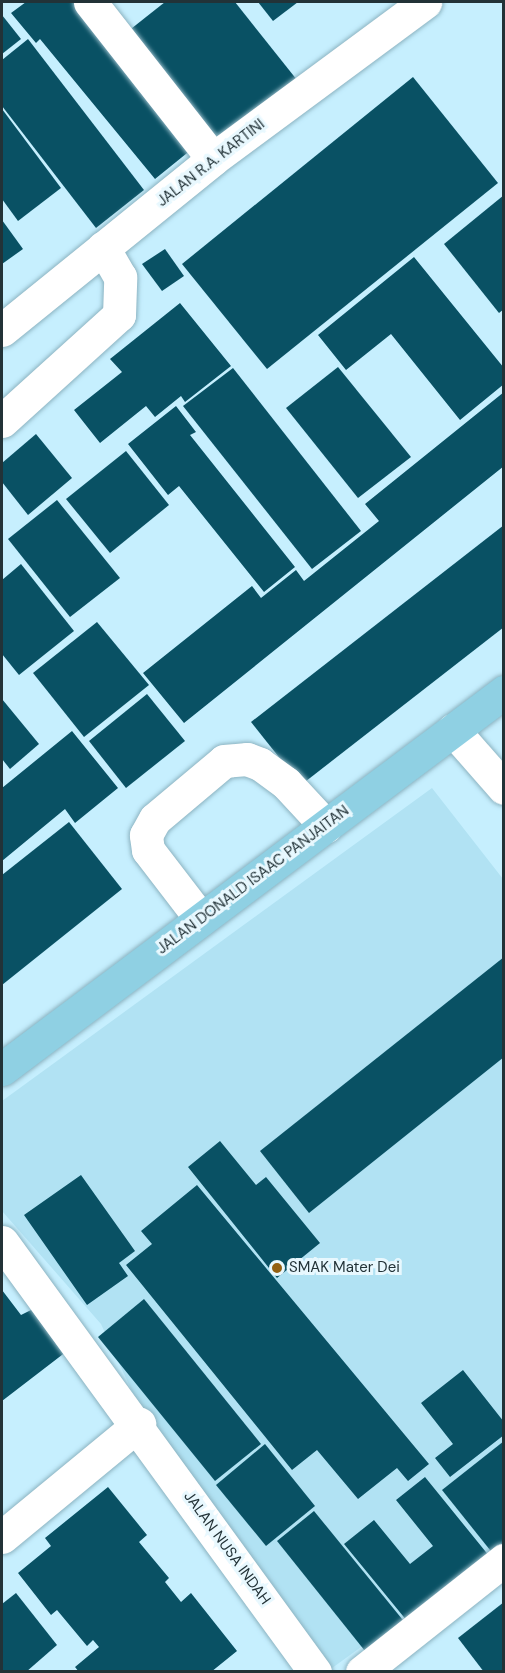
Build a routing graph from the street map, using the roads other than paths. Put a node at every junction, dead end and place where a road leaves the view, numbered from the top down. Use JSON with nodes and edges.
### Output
{"nodes":[{"id":1,"x":90,"y":2,"type":"edge"},
{"id":2,"x":425,"y":2,"type":"edge"},
{"id":3,"x":213,"y":159,"type":"junction"},
{"id":4,"x":103,"y":248,"type":"junction"},
{"id":5,"x":2,"y":330,"type":"edge"},
{"id":6,"x":2,"y":421,"type":"edge"},
{"id":7,"x":504,"y":692,"type":"edge"},
{"id":8,"x":453,"y":730,"type":"junction"},
{"id":9,"x":504,"y":788,"type":"edge"},
{"id":10,"x":326,"y":826,"type":"junction"},
{"id":11,"x":201,"y":919,"type":"junction"},
{"id":12,"x":2,"y":1068,"type":"edge"},
{"id":13,"x":2,"y":1242,"type":"edge"},
{"id":14,"x":139,"y":1424,"type":"junction"},
{"id":15,"x":2,"y":1537,"type":"edge"},
{"id":16,"x":504,"y":1560,"type":"edge"},
{"id":17,"x":315,"y":1671,"type":"edge"},
{"id":18,"x":362,"y":1671,"type":"edge"}],
"edges":[{"from":1,"to":3,"type":"street"},
{"from":2,"to":3,"type":"street","name":"JALAN R.A. KARTINI"},
{"from":3,"to":4,"type":"street","name":"JALAN R.A. KARTINI"},
{"from":4,"to":5,"type":"street","name":"JALAN R.A. KARTINI"},
{"from":4,"to":6,"type":"street"},
{"from":7,"to":8,"type":"main road","name":"JALAN DONALD ISAAC PANJAITAN"},
{"from":8,"to":9,"type":"street"},
{"from":8,"to":10,"type":"main road","name":"JALAN DONALD ISAAC PANJAITAN"},
{"from":10,"to":11,"type":"main road","name":"JALAN DONALD ISAAC PANJAITAN"},
{"from":10,"to":11,"type":"street"},
{"from":11,"to":12,"type":"main road","name":"JALAN DONALD ISAAC PANJAITAN"},
{"from":13,"to":14,"type":"street","name":"JALAN NUSA INDAH"},
{"from":14,"to":15,"type":"street"},
{"from":14,"to":17,"type":"street","name":"JALAN NUSA INDAH"},
{"from":16,"to":18,"type":"street"}]}
